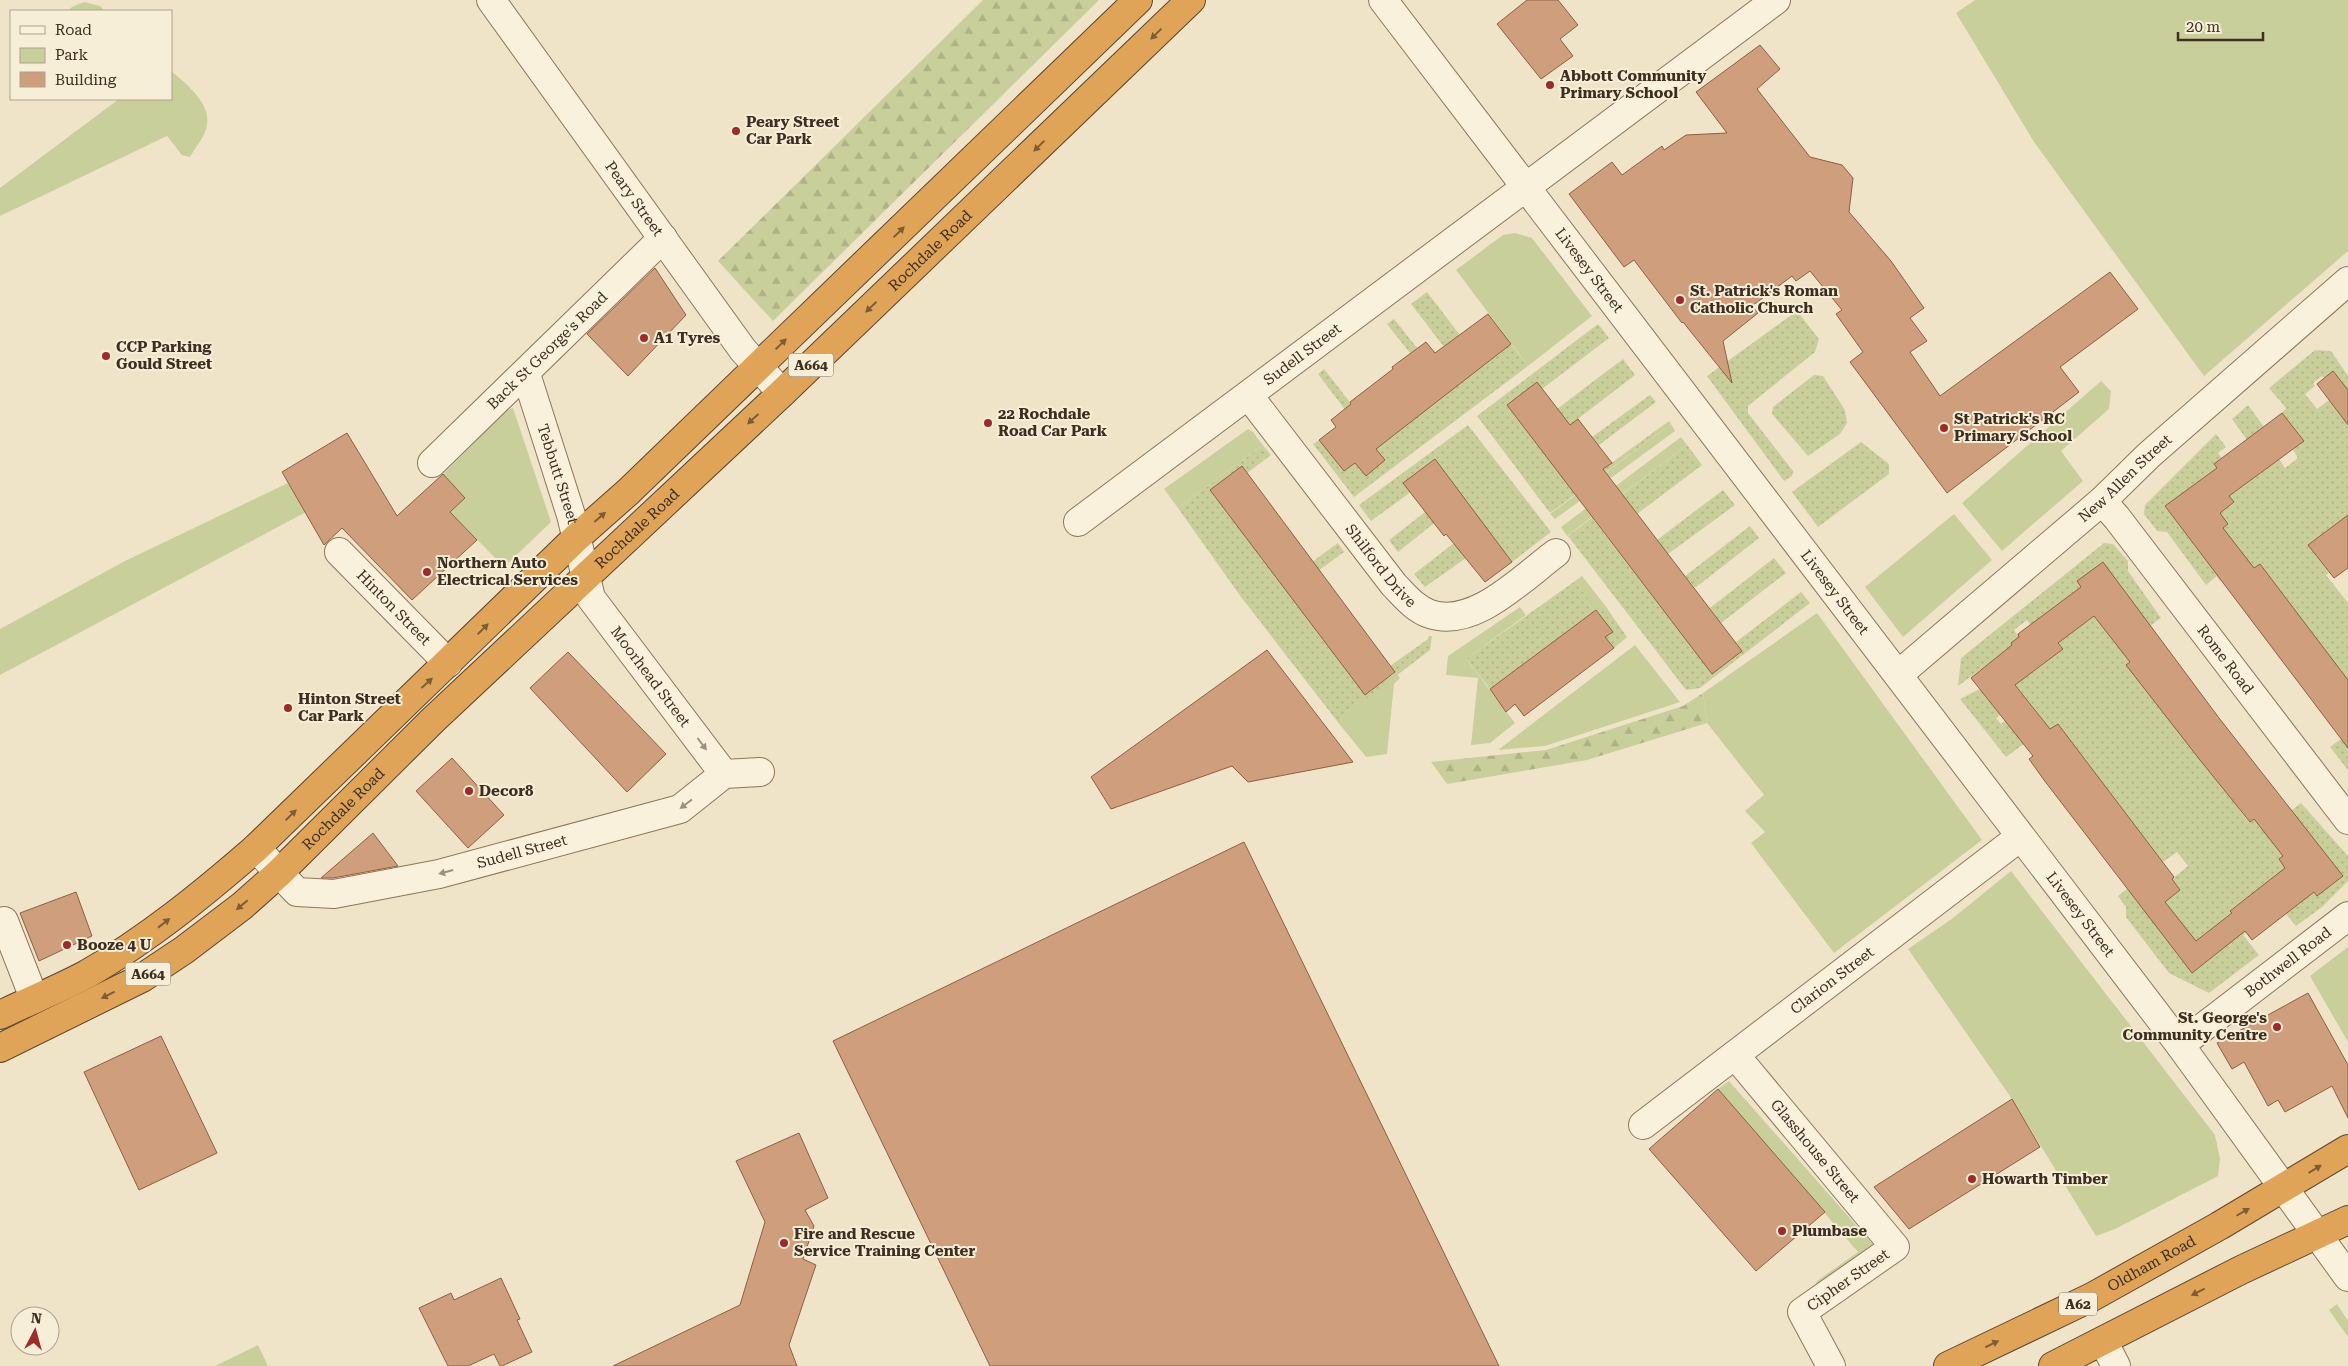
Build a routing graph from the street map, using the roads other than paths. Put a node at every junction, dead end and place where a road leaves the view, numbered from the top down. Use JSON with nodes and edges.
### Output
{"nodes":[{"id":1,"x":491,"y":0,"type":"edge"},
{"id":2,"x":1138,"y":0,"type":"edge"},
{"id":3,"x":1191,"y":0,"type":"edge"},
{"id":4,"x":1383,"y":0,"type":"edge"},
{"id":5,"x":1776,"y":0,"type":"edge"},
{"id":6,"x":1526,"y":188,"type":"junction"},
{"id":7,"x":663,"y":238,"type":"junction"},
{"id":8,"x":2348,"y":281,"type":"edge"},
{"id":9,"x":758,"y":366,"type":"junction"},
{"id":10,"x":526,"y":374,"type":"junction"},
{"id":11,"x":782,"y":393,"type":"junction"},
{"id":12,"x":1249,"y":396,"type":"junction"},
{"id":13,"x":432,"y":463,"type":"dead end"},
{"id":14,"x":2102,"y":501,"type":"junction"},
{"id":15,"x":1078,"y":522,"type":"dead end"},
{"id":16,"x":576,"y":538,"type":"junction"},
{"id":17,"x":339,"y":552,"type":"dead end"},
{"id":18,"x":1556,"y":553,"type":"dead end"},
{"id":19,"x":585,"y":576,"type":"junction"},
{"id":20,"x":448,"y":663,"type":"junction"},
{"id":21,"x":1899,"y":674,"type":"junction"},
{"id":22,"x":760,"y":772,"type":"dead end"},
{"id":23,"x":724,"y":774,"type":"junction"},
{"id":24,"x":2348,"y":820,"type":"edge"},
{"id":25,"x":2020,"y":836,"type":"junction"},
{"id":26,"x":256,"y":848,"type":"junction"},
{"id":27,"x":280,"y":873,"type":"junction"},
{"id":28,"x":2348,"y":916,"type":"edge"},
{"id":29,"x":4,"y":920,"type":"dead end"},
{"id":30,"x":34,"y":998,"type":"junction"},
{"id":31,"x":0,"y":1014,"type":"edge"},
{"id":32,"x":2180,"y":1045,"type":"junction"},
{"id":33,"x":0,"y":1048,"type":"edge"},
{"id":34,"x":1735,"y":1055,"type":"junction"},
{"id":35,"x":1643,"y":1125,"type":"dead end"},
{"id":36,"x":2348,"y":1149,"type":"edge"},
{"id":37,"x":2282,"y":1189,"type":"junction"},
{"id":38,"x":2348,"y":1220,"type":"edge"},
{"id":39,"x":2316,"y":1236,"type":"junction"},
{"id":40,"x":1895,"y":1247,"type":"joint"},
{"id":41,"x":2348,"y":1277,"type":"edge"},
{"id":42,"x":2103,"y":1341,"type":"junction"},
{"id":43,"x":1831,"y":1366,"type":"edge"},
{"id":44,"x":1948,"y":1366,"type":"edge"},
{"id":45,"x":2053,"y":1366,"type":"edge"},
{"id":46,"x":2116,"y":1366,"type":"edge"}],
"edges":[{"from":1,"to":7,"type":"street","name":"Peary Street"},
{"from":9,"to":2,"type":"highway","name":"Rochdale Road","number":"A664","one_way":true},
{"from":3,"to":11,"type":"highway","name":"Rochdale Road","number":"A664","one_way":true},
{"from":4,"to":6,"type":"street","name":"Livesey Street"},
{"from":5,"to":6,"type":"street","name":"Sudell Street"},
{"from":6,"to":12,"type":"street","name":"Sudell Street"},
{"from":6,"to":21,"type":"street","name":"Livesey Street"},
{"from":7,"to":9,"type":"street","name":"Peary Street"},
{"from":7,"to":10,"type":"street","name":"Back St George's Road"},
{"from":8,"to":14,"type":"street","name":"New Allen Street"},
{"from":9,"to":11,"type":"street","name":"Peary Street"},
{"from":16,"to":9,"type":"highway","name":"Rochdale Road","number":"A664","one_way":true},
{"from":10,"to":13,"type":"street","name":"Back St George's Road"},
{"from":10,"to":16,"type":"street","name":"Tebbutt Street"},
{"from":11,"to":19,"type":"highway","name":"Rochdale Road","number":"A664","one_way":true},
{"from":12,"to":15,"type":"street","name":"Sudell Street"},
{"from":12,"to":18,"type":"street","name":"Shilford Drive"},
{"from":14,"to":21,"type":"street","name":"New Allen Street"},
{"from":14,"to":24,"type":"street","name":"Rome Road"},
{"from":16,"to":19,"type":"street","name":"Tebbutt Street"},
{"from":20,"to":16,"type":"highway","name":"Rochdale Road","number":"A664","one_way":true},
{"from":17,"to":20,"type":"street","name":"Hinton Street"},
{"from":19,"to":23,"type":"street","name":"Moorhead Street","one_way":true},
{"from":19,"to":27,"type":"highway","name":"Rochdale Road","number":"A664"},
{"from":26,"to":20,"type":"highway","name":"Rochdale Road","number":"A664","one_way":true},
{"from":21,"to":25,"type":"street","name":"Livesey Street"},
{"from":22,"to":23,"type":"street"},
{"from":23,"to":27,"type":"street","name":"Sudell Street","one_way":true},
{"from":25,"to":32,"type":"street","name":"Livesey Street"},
{"from":25,"to":34,"type":"street","name":"Clarion Street"},
{"from":26,"to":27,"type":"street","name":"Sudell Street"},
{"from":30,"to":26,"type":"highway","name":"Rochdale Road","number":"A664","one_way":true},
{"from":27,"to":33,"type":"highway","name":"Rochdale Road","number":"A664","one_way":true},
{"from":28,"to":32,"type":"street","name":"Bothwell Road"},
{"from":29,"to":30,"type":"street"},
{"from":30,"to":31,"type":"highway","name":"Rochdale Road","number":"A664"},
{"from":32,"to":37,"type":"street","name":"Livesey Street"},
{"from":34,"to":35,"type":"street","name":"Clarion Street"},
{"from":34,"to":40,"type":"street","name":"Glasshouse Street"},
{"from":37,"to":36,"type":"highway","name":"Oldham Road","number":"A62","one_way":true},
{"from":37,"to":39,"type":"street","name":"Livesey Street"},
{"from":44,"to":37,"type":"highway","name":"Oldham Road","number":"A62","one_way":true},
{"from":38,"to":39,"type":"highway"},
{"from":39,"to":41,"type":"street","name":"Livesey Street"},
{"from":39,"to":42,"type":"highway","one_way":true},
{"from":40,"to":43,"type":"street","name":"Cipher Street"},
{"from":42,"to":45,"type":"highway"},
{"from":42,"to":46,"type":"street"}]}
